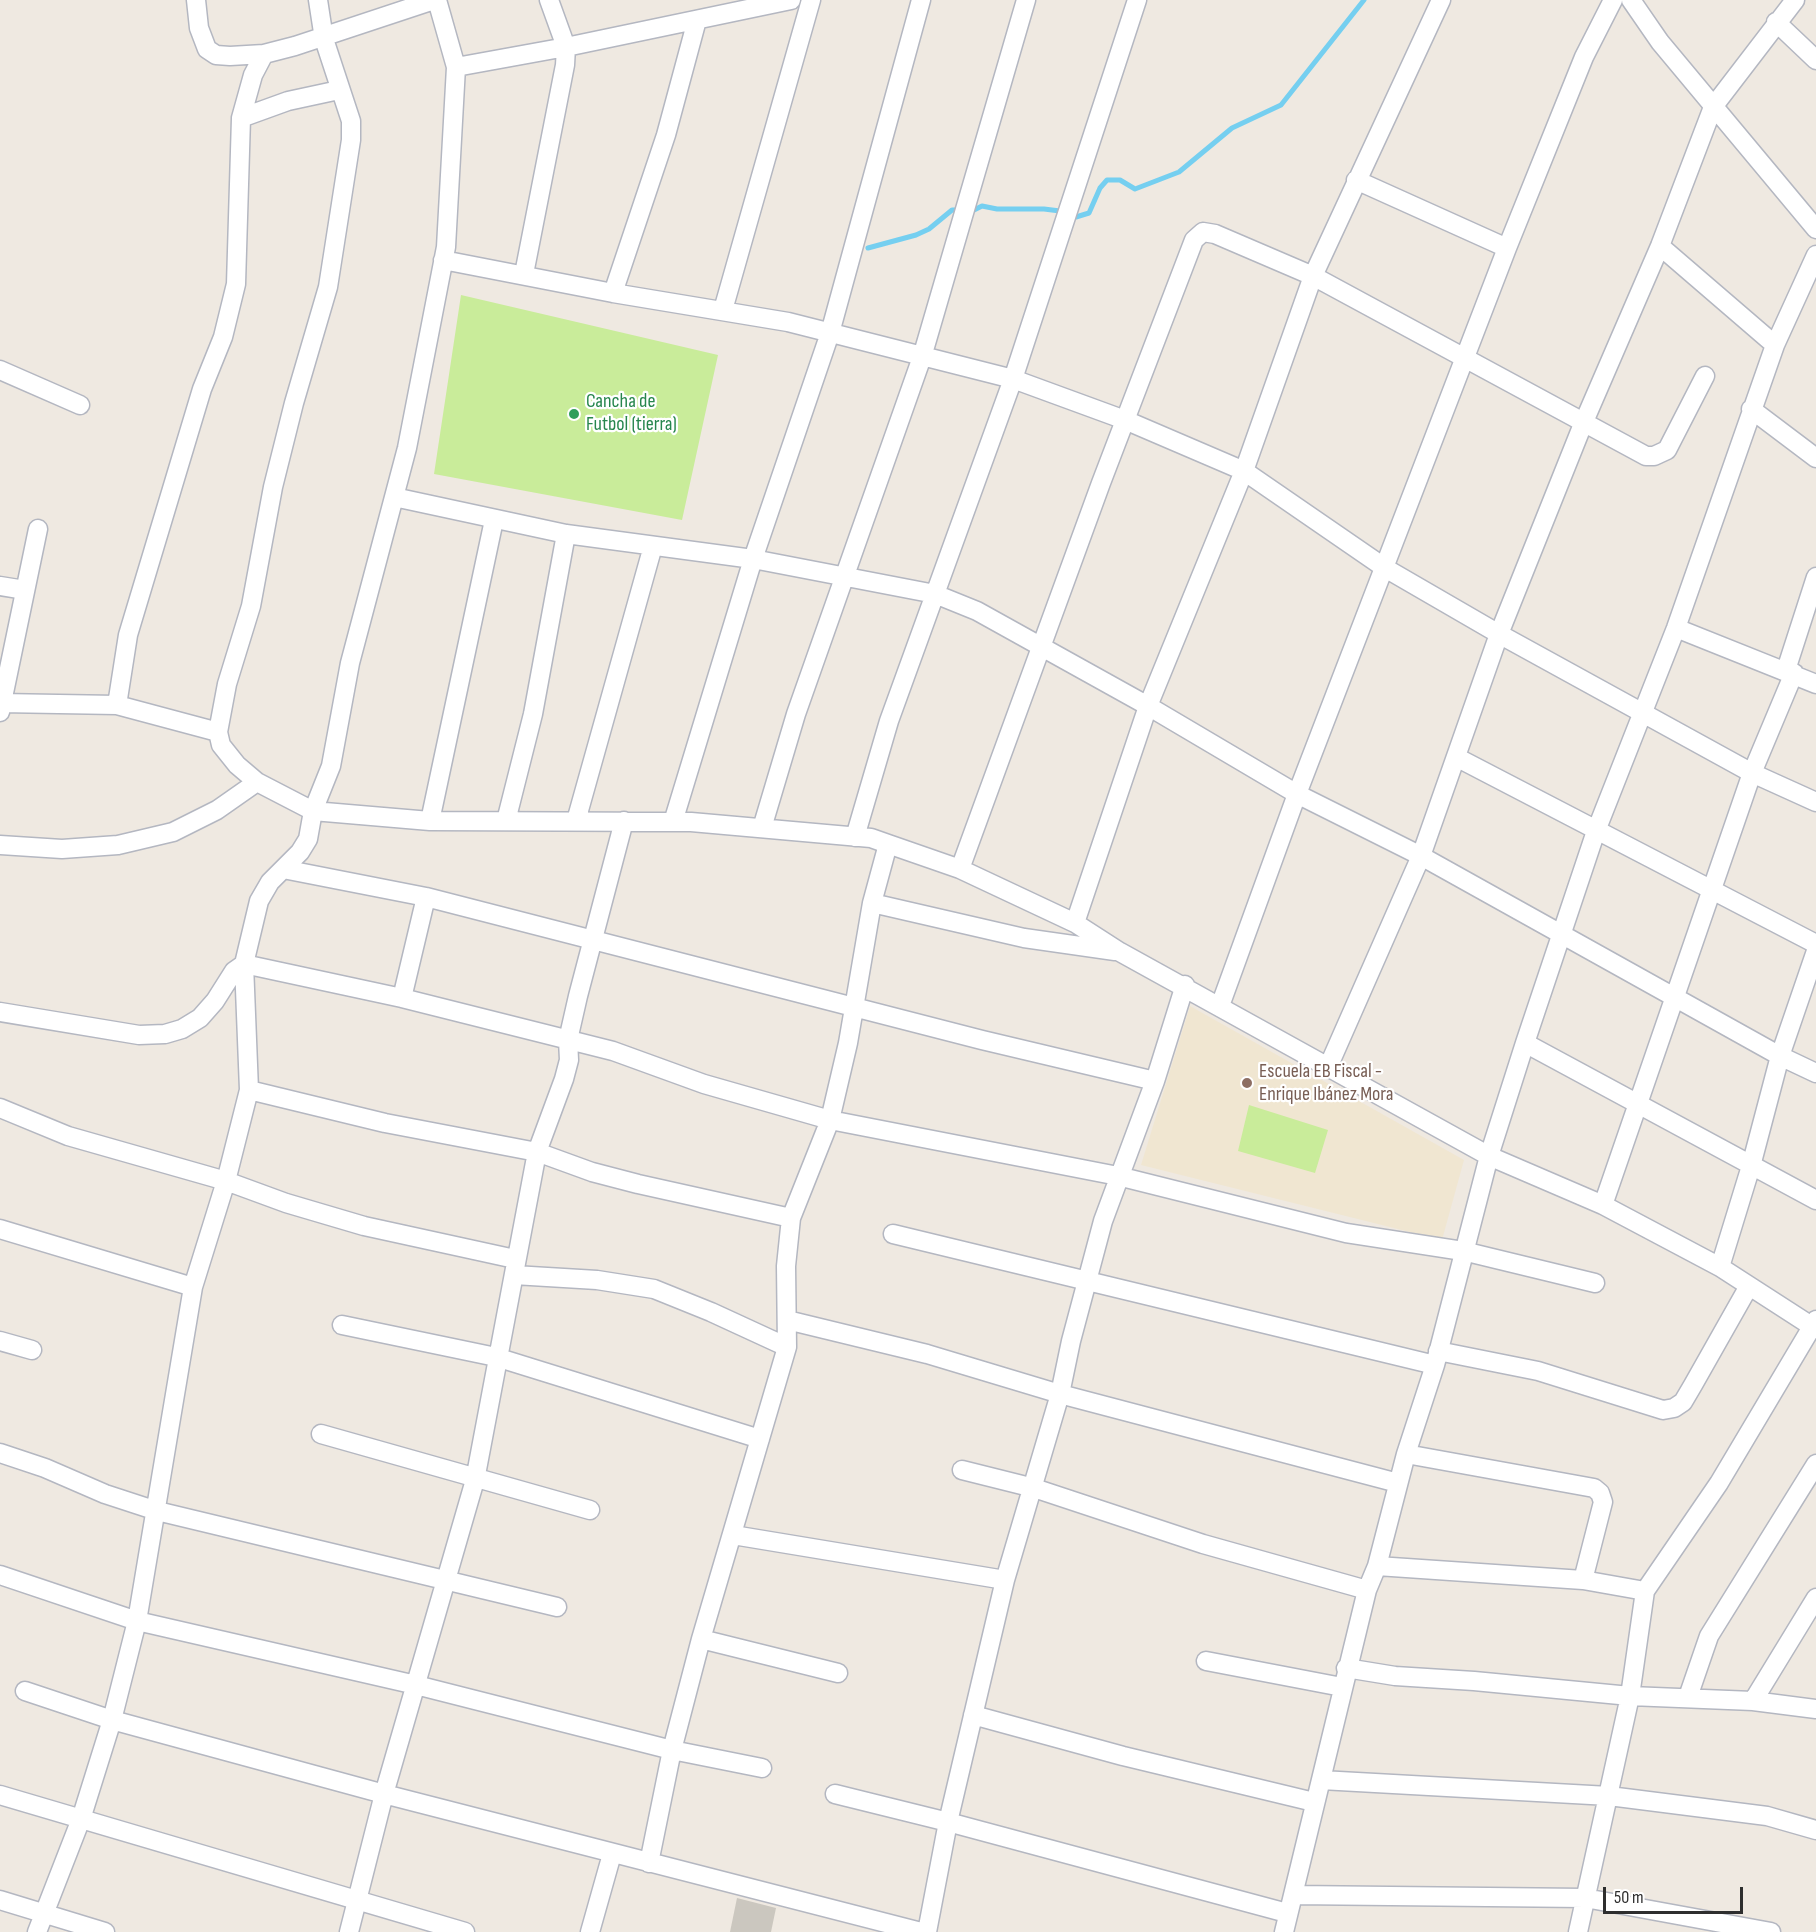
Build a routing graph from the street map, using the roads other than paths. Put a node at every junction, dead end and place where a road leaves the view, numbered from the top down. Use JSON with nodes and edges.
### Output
{"nodes":[{"id":1,"x":196,"y":0,"type":"edge"},
{"id":2,"x":318,"y":0,"type":"edge"},
{"id":3,"x":435,"y":0,"type":"edge"},
{"id":4,"x":549,"y":0,"type":"edge"},
{"id":5,"x":791,"y":0,"type":"edge"},
{"id":6,"x":811,"y":0,"type":"edge"},
{"id":7,"x":921,"y":0,"type":"edge"},
{"id":8,"x":1026,"y":0,"type":"edge"},
{"id":9,"x":1137,"y":0,"type":"edge"},
{"id":10,"x":1441,"y":0,"type":"edge"},
{"id":11,"x":1613,"y":0,"type":"edge"},
{"id":12,"x":1631,"y":0,"type":"edge"},
{"id":13,"x":1795,"y":0,"type":"edge"},
{"id":14,"x":697,"y":20,"type":"junction"},
{"id":15,"x":1776,"y":22,"type":"junction"},
{"id":16,"x":324,"y":39,"type":"junction"},
{"id":17,"x":566,"y":47,"type":"junction"},
{"id":18,"x":264,"y":54,"type":"junction"},
{"id":19,"x":1816,"y":60,"type":"edge"},
{"id":20,"x":456,"y":67,"type":"junction"},
{"id":21,"x":339,"y":90,"type":"junction"},
{"id":22,"x":1713,"y":107,"type":"junction"},
{"id":23,"x":242,"y":118,"type":"junction"},
{"id":24,"x":1356,"y":180,"type":"junction"},
{"id":25,"x":1816,"y":229,"type":"edge"},
{"id":26,"x":1660,"y":246,"type":"junction"},
{"id":27,"x":1507,"y":248,"type":"junction"},
{"id":28,"x":1816,"y":255,"type":"edge"},
{"id":29,"x":444,"y":260,"type":"junction"},
{"id":30,"x":524,"y":274,"type":"junction"},
{"id":31,"x":1313,"y":276,"type":"junction"},
{"id":32,"x":613,"y":293,"type":"junction"},
{"id":33,"x":723,"y":310,"type":"junction"},
{"id":34,"x":830,"y":333,"type":"junction"},
{"id":35,"x":1775,"y":345,"type":"junction"},
{"id":36,"x":922,"y":357,"type":"junction"},
{"id":37,"x":1466,"y":360,"type":"junction"},
{"id":38,"x":0,"y":370,"type":"edge"},
{"id":39,"x":1705,"y":376,"type":"dead end"},
{"id":40,"x":1013,"y":379,"type":"junction"},
{"id":41,"x":80,"y":405,"type":"dead end"},
{"id":42,"x":1751,"y":409,"type":"junction"},
{"id":43,"x":1125,"y":420,"type":"junction"},
{"id":44,"x":1583,"y":424,"type":"junction"},
{"id":45,"x":1816,"y":458,"type":"edge"},
{"id":46,"x":1244,"y":471,"type":"junction"},
{"id":47,"x":394,"y":497,"type":"junction"},
{"id":48,"x":494,"y":520,"type":"junction"},
{"id":49,"x":38,"y":529,"type":"dead end"},
{"id":50,"x":566,"y":534,"type":"junction"},
{"id":51,"x":653,"y":546,"type":"junction"},
{"id":52,"x":753,"y":559,"type":"junction"},
{"id":53,"x":1385,"y":568,"type":"junction"},
{"id":54,"x":844,"y":575,"type":"junction"},
{"id":55,"x":1816,"y":577,"type":"edge"},
{"id":56,"x":0,"y":586,"type":"edge"},
{"id":57,"x":25,"y":590,"type":"junction"},
{"id":58,"x":935,"y":594,"type":"junction"},
{"id":59,"x":1676,"y":628,"type":"junction"},
{"id":60,"x":1499,"y":634,"type":"junction"},
{"id":61,"x":1041,"y":646,"type":"junction"},
{"id":62,"x":1790,"y":672,"type":"junction"},
{"id":63,"x":1816,"y":684,"type":"edge"},
{"id":64,"x":117,"y":705,"type":"junction"},
{"id":65,"x":1,"y":706,"type":"edge"},
{"id":66,"x":1148,"y":706,"type":"junction"},
{"id":67,"x":1642,"y":711,"type":"junction"},
{"id":68,"x":218,"y":732,"type":"junction"},
{"id":69,"x":1456,"y":757,"type":"junction"},
{"id":70,"x":1752,"y":773,"type":"junction"},
{"id":71,"x":257,"y":782,"type":"junction"},
{"id":72,"x":1297,"y":794,"type":"junction"},
{"id":73,"x":1816,"y":802,"type":"edge"},
{"id":74,"x":313,"y":811,"type":"junction"},
{"id":75,"x":430,"y":821,"type":"junction"},
{"id":76,"x":506,"y":821,"type":"junction"},
{"id":77,"x":576,"y":821,"type":"junction"},
{"id":78,"x":624,"y":821,"type":"junction"},
{"id":79,"x":673,"y":822,"type":"junction"},
{"id":80,"x":762,"y":828,"type":"junction"},
{"id":81,"x":1596,"y":831,"type":"junction"},
{"id":82,"x":855,"y":837,"type":"junction"},
{"id":83,"x":888,"y":844,"type":"junction"},
{"id":84,"x":0,"y":845,"type":"edge"},
{"id":85,"x":1421,"y":856,"type":"junction"},
{"id":86,"x":283,"y":869,"type":"junction"},
{"id":87,"x":960,"y":869,"type":"junction"},
{"id":88,"x":1711,"y":890,"type":"junction"},
{"id":89,"x":426,"y":897,"type":"junction"},
{"id":90,"x":872,"y":903,"type":"junction"},
{"id":91,"x":1075,"y":923,"type":"junction"},
{"id":92,"x":1563,"y":936,"type":"junction"},
{"id":93,"x":592,"y":942,"type":"junction"},
{"id":94,"x":1816,"y":944,"type":"edge"},
{"id":95,"x":1816,"y":951,"type":"edge"},
{"id":96,"x":1120,"y":952,"type":"junction"},
{"id":97,"x":244,"y":964,"type":"junction"},
{"id":98,"x":1185,"y":985,"type":"junction"},
{"id":99,"x":1676,"y":997,"type":"junction"},
{"id":100,"x":402,"y":998,"type":"junction"},
{"id":101,"x":1220,"y":1006,"type":"junction"},
{"id":102,"x":854,"y":1007,"type":"junction"},
{"id":103,"x":0,"y":1012,"type":"edge"},
{"id":104,"x":568,"y":1040,"type":"junction"},
{"id":105,"x":1525,"y":1043,"type":"junction"},
{"id":106,"x":1780,"y":1056,"type":"junction"},
{"id":107,"x":1329,"y":1065,"type":"junction"},
{"id":108,"x":1816,"y":1074,"type":"edge"},
{"id":109,"x":1155,"y":1081,"type":"junction"},
{"id":110,"x":249,"y":1090,"type":"junction"},
{"id":111,"x":1639,"y":1105,"type":"junction"},
{"id":112,"x":0,"y":1108,"type":"edge"},
{"id":113,"x":830,"y":1120,"type":"junction"},
{"id":114,"x":537,"y":1152,"type":"junction"},
{"id":115,"x":1489,"y":1156,"type":"junction"},
{"id":116,"x":1751,"y":1166,"type":"junction"},
{"id":117,"x":1118,"y":1176,"type":"junction"},
{"id":118,"x":226,"y":1181,"type":"junction"},
{"id":119,"x":1816,"y":1200,"type":"edge"},
{"id":120,"x":1603,"y":1205,"type":"junction"},
{"id":121,"x":791,"y":1218,"type":"junction"},
{"id":122,"x":0,"y":1229,"type":"edge"},
{"id":123,"x":893,"y":1234,"type":"dead end"},
{"id":124,"x":1463,"y":1251,"type":"junction"},
{"id":125,"x":514,"y":1267,"type":"junction"},
{"id":126,"x":1720,"y":1267,"type":"junction"},
{"id":127,"x":1087,"y":1281,"type":"junction"},
{"id":128,"x":1595,"y":1283,"type":"dead end"},
{"id":129,"x":1749,"y":1286,"type":"junction"},
{"id":130,"x":193,"y":1287,"type":"junction"},
{"id":131,"x":787,"y":1320,"type":"junction"},
{"id":132,"x":342,"y":1325,"type":"dead end"},
{"id":133,"x":1815,"y":1325,"type":"edge"},
{"id":134,"x":0,"y":1341,"type":"edge"},
{"id":135,"x":787,"y":1347,"type":"junction"},
{"id":136,"x":32,"y":1350,"type":"dead end"},
{"id":137,"x":496,"y":1358,"type":"junction"},
{"id":138,"x":1437,"y":1358,"type":"junction"},
{"id":139,"x":1060,"y":1394,"type":"junction"},
{"id":140,"x":321,"y":1434,"type":"dead end"},
{"id":141,"x":760,"y":1439,"type":"junction"},
{"id":142,"x":0,"y":1453,"type":"edge"},
{"id":143,"x":1406,"y":1454,"type":"junction"},
{"id":144,"x":1816,"y":1464,"type":"edge"},
{"id":145,"x":962,"y":1470,"type":"dead end"},
{"id":146,"x":475,"y":1480,"type":"junction"},
{"id":147,"x":1398,"y":1483,"type":"junction"},
{"id":148,"x":1034,"y":1488,"type":"junction"},
{"id":149,"x":590,"y":1510,"type":"dead end"},
{"id":150,"x":157,"y":1511,"type":"junction"},
{"id":151,"x":733,"y":1535,"type":"junction"},
{"id":152,"x":1377,"y":1566,"type":"junction"},
{"id":153,"x":0,"y":1575,"type":"edge"},
{"id":154,"x":1005,"y":1580,"type":"junction"},
{"id":155,"x":1584,"y":1580,"type":"junction"},
{"id":156,"x":445,"y":1582,"type":"junction"},
{"id":157,"x":1367,"y":1590,"type":"junction"},
{"id":158,"x":1645,"y":1592,"type":"junction"},
{"id":159,"x":1816,"y":1598,"type":"edge"},
{"id":160,"x":557,"y":1607,"type":"dead end"},
{"id":161,"x":137,"y":1621,"type":"junction"},
{"id":162,"x":701,"y":1639,"type":"junction"},
{"id":163,"x":1206,"y":1661,"type":"dead end"},
{"id":164,"x":1346,"y":1668,"type":"junction"},
{"id":165,"x":838,"y":1673,"type":"dead end"},
{"id":166,"x":416,"y":1685,"type":"junction"},
{"id":167,"x":1341,"y":1687,"type":"junction"},
{"id":168,"x":25,"y":1691,"type":"dead end"},
{"id":169,"x":1630,"y":1696,"type":"junction"},
{"id":170,"x":1688,"y":1697,"type":"junction"},
{"id":171,"x":1753,"y":1701,"type":"junction"},
{"id":172,"x":1816,"y":1709,"type":"edge"},
{"id":173,"x":973,"y":1715,"type":"junction"},
{"id":174,"x":112,"y":1720,"type":"junction"},
{"id":175,"x":672,"y":1750,"type":"junction"},
{"id":176,"x":762,"y":1768,"type":"dead end"},
{"id":177,"x":1321,"y":1780,"type":"junction"},
{"id":178,"x":384,"y":1794,"type":"junction"},
{"id":179,"x":835,"y":1794,"type":"dead end"},
{"id":180,"x":0,"y":1795,"type":"edge"},
{"id":181,"x":1609,"y":1796,"type":"junction"},
{"id":182,"x":1314,"y":1802,"type":"junction"},
{"id":183,"x":81,"y":1818,"type":"junction"},
{"id":184,"x":948,"y":1822,"type":"junction"},
{"id":185,"x":1816,"y":1830,"type":"edge"},
{"id":186,"x":612,"y":1854,"type":"junction"},
{"id":187,"x":650,"y":1863,"type":"junction"},
{"id":188,"x":1293,"y":1895,"type":"junction"},
{"id":189,"x":1585,"y":1898,"type":"junction"},
{"id":190,"x":0,"y":1900,"type":"edge"},
{"id":191,"x":357,"y":1902,"type":"junction"},
{"id":192,"x":44,"y":1912,"type":"junction"},
{"id":193,"x":1287,"y":1913,"type":"junction"},
{"id":194,"x":38,"y":1932,"type":"edge"},
{"id":195,"x":105,"y":1932,"type":"edge"},
{"id":196,"x":349,"y":1932,"type":"edge"},
{"id":197,"x":465,"y":1932,"type":"edge"},
{"id":198,"x":591,"y":1932,"type":"edge"},
{"id":199,"x":921,"y":1932,"type":"edge"},
{"id":200,"x":927,"y":1932,"type":"edge"},
{"id":201,"x":1284,"y":1932,"type":"edge"},
{"id":202,"x":1578,"y":1932,"type":"edge"},
{"id":203,"x":1771,"y":1932,"type":"edge"}],
"edges":[{"from":1,"to":18,"type":"street"},
{"from":2,"to":16,"type":"street"},
{"from":3,"to":16,"type":"street"},
{"from":3,"to":20,"type":"street"},
{"from":4,"to":17,"type":"street"},
{"from":5,"to":14,"type":"street"},
{"from":6,"to":33,"type":"street"},
{"from":7,"to":34,"type":"street"},
{"from":8,"to":36,"type":"street"},
{"from":9,"to":40,"type":"street"},
{"from":10,"to":24,"type":"street"},
{"from":11,"to":27,"type":"street"},
{"from":12,"to":22,"type":"street"},
{"from":13,"to":15,"type":"street"},
{"from":14,"to":17,"type":"street"},
{"from":14,"to":32,"type":"street"},
{"from":15,"to":19,"type":"street"},
{"from":15,"to":22,"type":"street"},
{"from":16,"to":18,"type":"street"},
{"from":16,"to":21,"type":"street"},
{"from":17,"to":20,"type":"street"},
{"from":17,"to":30,"type":"street"},
{"from":18,"to":23,"type":"street"},
{"from":20,"to":29,"type":"street"},
{"from":21,"to":23,"type":"street"},
{"from":21,"to":68,"type":"street"},
{"from":22,"to":25,"type":"street"},
{"from":22,"to":26,"type":"street"},
{"from":23,"to":64,"type":"street"},
{"from":24,"to":27,"type":"street"},
{"from":24,"to":31,"type":"street"},
{"from":26,"to":35,"type":"street"},
{"from":26,"to":44,"type":"street"},
{"from":27,"to":37,"type":"street"},
{"from":28,"to":35,"type":"street"},
{"from":29,"to":30,"type":"street"},
{"from":29,"to":47,"type":"street"},
{"from":30,"to":32,"type":"street"},
{"from":31,"to":37,"type":"street"},
{"from":31,"to":43,"type":"street"},
{"from":31,"to":46,"type":"street"},
{"from":32,"to":33,"type":"street"},
{"from":33,"to":34,"type":"street"},
{"from":34,"to":36,"type":"street"},
{"from":34,"to":52,"type":"street"},
{"from":35,"to":42,"type":"street"},
{"from":36,"to":40,"type":"street"},
{"from":36,"to":54,"type":"street"},
{"from":37,"to":44,"type":"street"},
{"from":37,"to":53,"type":"street"},
{"from":38,"to":41,"type":"street"},
{"from":39,"to":44,"type":"street"},
{"from":40,"to":43,"type":"street"},
{"from":40,"to":58,"type":"street"},
{"from":42,"to":45,"type":"street"},
{"from":42,"to":59,"type":"street"},
{"from":43,"to":46,"type":"street"},
{"from":43,"to":61,"type":"street"},
{"from":44,"to":60,"type":"street"},
{"from":46,"to":53,"type":"street"},
{"from":46,"to":66,"type":"street"},
{"from":47,"to":48,"type":"street"},
{"from":47,"to":74,"type":"street"},
{"from":48,"to":50,"type":"street"},
{"from":48,"to":75,"type":"street"},
{"from":49,"to":57,"type":"street"},
{"from":50,"to":51,"type":"street"},
{"from":50,"to":76,"type":"street"},
{"from":51,"to":52,"type":"street"},
{"from":51,"to":77,"type":"street"},
{"from":52,"to":54,"type":"street"},
{"from":52,"to":79,"type":"street"},
{"from":53,"to":60,"type":"street"},
{"from":53,"to":72,"type":"street"},
{"from":54,"to":58,"type":"street"},
{"from":54,"to":80,"type":"street"},
{"from":55,"to":62,"type":"street"},
{"from":56,"to":57,"type":"street"},
{"from":57,"to":65,"type":"street"},
{"from":58,"to":61,"type":"street"},
{"from":58,"to":82,"type":"street"},
{"from":59,"to":62,"type":"street"},
{"from":59,"to":67,"type":"street"},
{"from":60,"to":67,"type":"street"},
{"from":60,"to":69,"type":"street"},
{"from":61,"to":66,"type":"street"},
{"from":61,"to":87,"type":"street"},
{"from":62,"to":63,"type":"street"},
{"from":62,"to":70,"type":"street"},
{"from":64,"to":65,"type":"street"},
{"from":64,"to":68,"type":"street"},
{"from":66,"to":72,"type":"street"},
{"from":66,"to":91,"type":"street"},
{"from":67,"to":70,"type":"street"},
{"from":67,"to":81,"type":"street"},
{"from":68,"to":71,"type":"street"},
{"from":69,"to":81,"type":"street"},
{"from":69,"to":85,"type":"street"},
{"from":70,"to":73,"type":"street"},
{"from":70,"to":88,"type":"street"},
{"from":71,"to":74,"type":"street"},
{"from":71,"to":84,"type":"street"},
{"from":72,"to":85,"type":"street"},
{"from":72,"to":101,"type":"street"},
{"from":74,"to":75,"type":"street"},
{"from":74,"to":86,"type":"street"},
{"from":75,"to":76,"type":"street"},
{"from":76,"to":77,"type":"street"},
{"from":77,"to":78,"type":"street"},
{"from":78,"to":79,"type":"street"},
{"from":78,"to":93,"type":"street"},
{"from":79,"to":80,"type":"street"},
{"from":80,"to":82,"type":"street"},
{"from":81,"to":88,"type":"street"},
{"from":81,"to":92,"type":"street"},
{"from":82,"to":83,"type":"street"},
{"from":83,"to":87,"type":"street"},
{"from":83,"to":90,"type":"street"},
{"from":85,"to":92,"type":"street"},
{"from":85,"to":107,"type":"street"},
{"from":86,"to":89,"type":"street"},
{"from":86,"to":97,"type":"street"},
{"from":87,"to":91,"type":"street"},
{"from":88,"to":94,"type":"street"},
{"from":88,"to":99,"type":"street"},
{"from":89,"to":93,"type":"street"},
{"from":89,"to":100,"type":"street"},
{"from":90,"to":96,"type":"street"},
{"from":90,"to":102,"type":"street"},
{"from":91,"to":96,"type":"street"},
{"from":92,"to":99,"type":"street"},
{"from":92,"to":105,"type":"street"},
{"from":93,"to":102,"type":"street"},
{"from":93,"to":104,"type":"street"},
{"from":95,"to":106,"type":"street"},
{"from":96,"to":98,"type":"street"},
{"from":97,"to":100,"type":"street"},
{"from":97,"to":103,"type":"street"},
{"from":97,"to":110,"type":"street"},
{"from":98,"to":101,"type":"street"},
{"from":98,"to":109,"type":"street"},
{"from":99,"to":106,"type":"street"},
{"from":99,"to":111,"type":"street"},
{"from":100,"to":104,"type":"street"},
{"from":101,"to":107,"type":"street"},
{"from":102,"to":109,"type":"street"},
{"from":102,"to":113,"type":"street"},
{"from":104,"to":113,"type":"street"},
{"from":104,"to":114,"type":"street"},
{"from":105,"to":111,"type":"street"},
{"from":105,"to":115,"type":"street"},
{"from":106,"to":108,"type":"street"},
{"from":106,"to":116,"type":"street"},
{"from":107,"to":115,"type":"street"},
{"from":109,"to":117,"type":"street"},
{"from":110,"to":114,"type":"street"},
{"from":110,"to":118,"type":"street"},
{"from":111,"to":116,"type":"street"},
{"from":111,"to":120,"type":"street"},
{"from":112,"to":118,"type":"street"},
{"from":113,"to":117,"type":"street"},
{"from":113,"to":121,"type":"street"},
{"from":114,"to":121,"type":"street"},
{"from":114,"to":125,"type":"street"},
{"from":115,"to":120,"type":"street"},
{"from":115,"to":124,"type":"street"},
{"from":116,"to":119,"type":"street"},
{"from":116,"to":126,"type":"street"},
{"from":117,"to":124,"type":"street"},
{"from":117,"to":127,"type":"street"},
{"from":118,"to":125,"type":"street"},
{"from":118,"to":130,"type":"street"},
{"from":120,"to":126,"type":"street"},
{"from":121,"to":131,"type":"street"},
{"from":122,"to":130,"type":"street"},
{"from":123,"to":127,"type":"street"},
{"from":124,"to":128,"type":"street"},
{"from":124,"to":138,"type":"street"},
{"from":125,"to":135,"type":"street"},
{"from":125,"to":137,"type":"street"},
{"from":126,"to":129,"type":"street"},
{"from":127,"to":138,"type":"street"},
{"from":127,"to":139,"type":"street"},
{"from":129,"to":133,"type":"street"},
{"from":129,"to":138,"type":"street"},
{"from":130,"to":150,"type":"street"},
{"from":131,"to":135,"type":"street"},
{"from":131,"to":139,"type":"street"},
{"from":132,"to":137,"type":"street"},
{"from":133,"to":158,"type":"street"},
{"from":134,"to":136,"type":"street"},
{"from":135,"to":141,"type":"street"},
{"from":137,"to":141,"type":"street"},
{"from":137,"to":146,"type":"street"},
{"from":138,"to":143,"type":"street"},
{"from":139,"to":147,"type":"street"},
{"from":139,"to":148,"type":"street"},
{"from":140,"to":146,"type":"street"},
{"from":141,"to":151,"type":"street"},
{"from":142,"to":150,"type":"street"},
{"from":143,"to":147,"type":"street"},
{"from":143,"to":155,"type":"street"},
{"from":144,"to":170,"type":"street"},
{"from":145,"to":148,"type":"street"},
{"from":146,"to":149,"type":"street"},
{"from":146,"to":156,"type":"street"},
{"from":147,"to":152,"type":"street"},
{"from":148,"to":154,"type":"street"},
{"from":148,"to":157,"type":"street"},
{"from":150,"to":156,"type":"street"},
{"from":150,"to":161,"type":"street"},
{"from":151,"to":154,"type":"street"},
{"from":151,"to":162,"type":"street"},
{"from":152,"to":155,"type":"street"},
{"from":152,"to":157,"type":"street"},
{"from":153,"to":161,"type":"street"},
{"from":154,"to":173,"type":"street"},
{"from":155,"to":158,"type":"street"},
{"from":156,"to":160,"type":"street"},
{"from":156,"to":166,"type":"street"},
{"from":157,"to":164,"type":"street"},
{"from":158,"to":169,"type":"street"},
{"from":159,"to":171,"type":"street"},
{"from":161,"to":166,"type":"street"},
{"from":161,"to":174,"type":"street"},
{"from":162,"to":165,"type":"street"},
{"from":162,"to":175,"type":"street"},
{"from":163,"to":167,"type":"street"},
{"from":164,"to":167,"type":"street"},
{"from":164,"to":169,"type":"street"},
{"from":166,"to":175,"type":"street"},
{"from":166,"to":178,"type":"street"},
{"from":167,"to":177,"type":"street"},
{"from":168,"to":174,"type":"street"},
{"from":169,"to":170,"type":"street"},
{"from":169,"to":181,"type":"street"},
{"from":170,"to":171,"type":"street"},
{"from":171,"to":172,"type":"street"},
{"from":173,"to":182,"type":"street"},
{"from":173,"to":184,"type":"street"},
{"from":174,"to":178,"type":"street"},
{"from":174,"to":183,"type":"street"},
{"from":175,"to":176,"type":"street"},
{"from":175,"to":187,"type":"street"},
{"from":177,"to":181,"type":"street"},
{"from":177,"to":182,"type":"street"},
{"from":178,"to":186,"type":"street"},
{"from":178,"to":191,"type":"street"},
{"from":179,"to":184,"type":"street"},
{"from":180,"to":183,"type":"street"},
{"from":181,"to":185,"type":"street"},
{"from":181,"to":189,"type":"street"},
{"from":182,"to":188,"type":"street"},
{"from":183,"to":191,"type":"street"},
{"from":183,"to":192,"type":"street"},
{"from":184,"to":193,"type":"street"},
{"from":184,"to":200,"type":"street"},
{"from":186,"to":187,"type":"street"},
{"from":186,"to":198,"type":"street"},
{"from":187,"to":199,"type":"street"},
{"from":188,"to":189,"type":"street"},
{"from":188,"to":193,"type":"street"},
{"from":189,"to":202,"type":"street"},
{"from":189,"to":203,"type":"street"},
{"from":190,"to":192,"type":"street"},
{"from":191,"to":196,"type":"street"},
{"from":191,"to":197,"type":"street"},
{"from":192,"to":194,"type":"street"},
{"from":192,"to":195,"type":"street"},
{"from":193,"to":201,"type":"street"}]}
